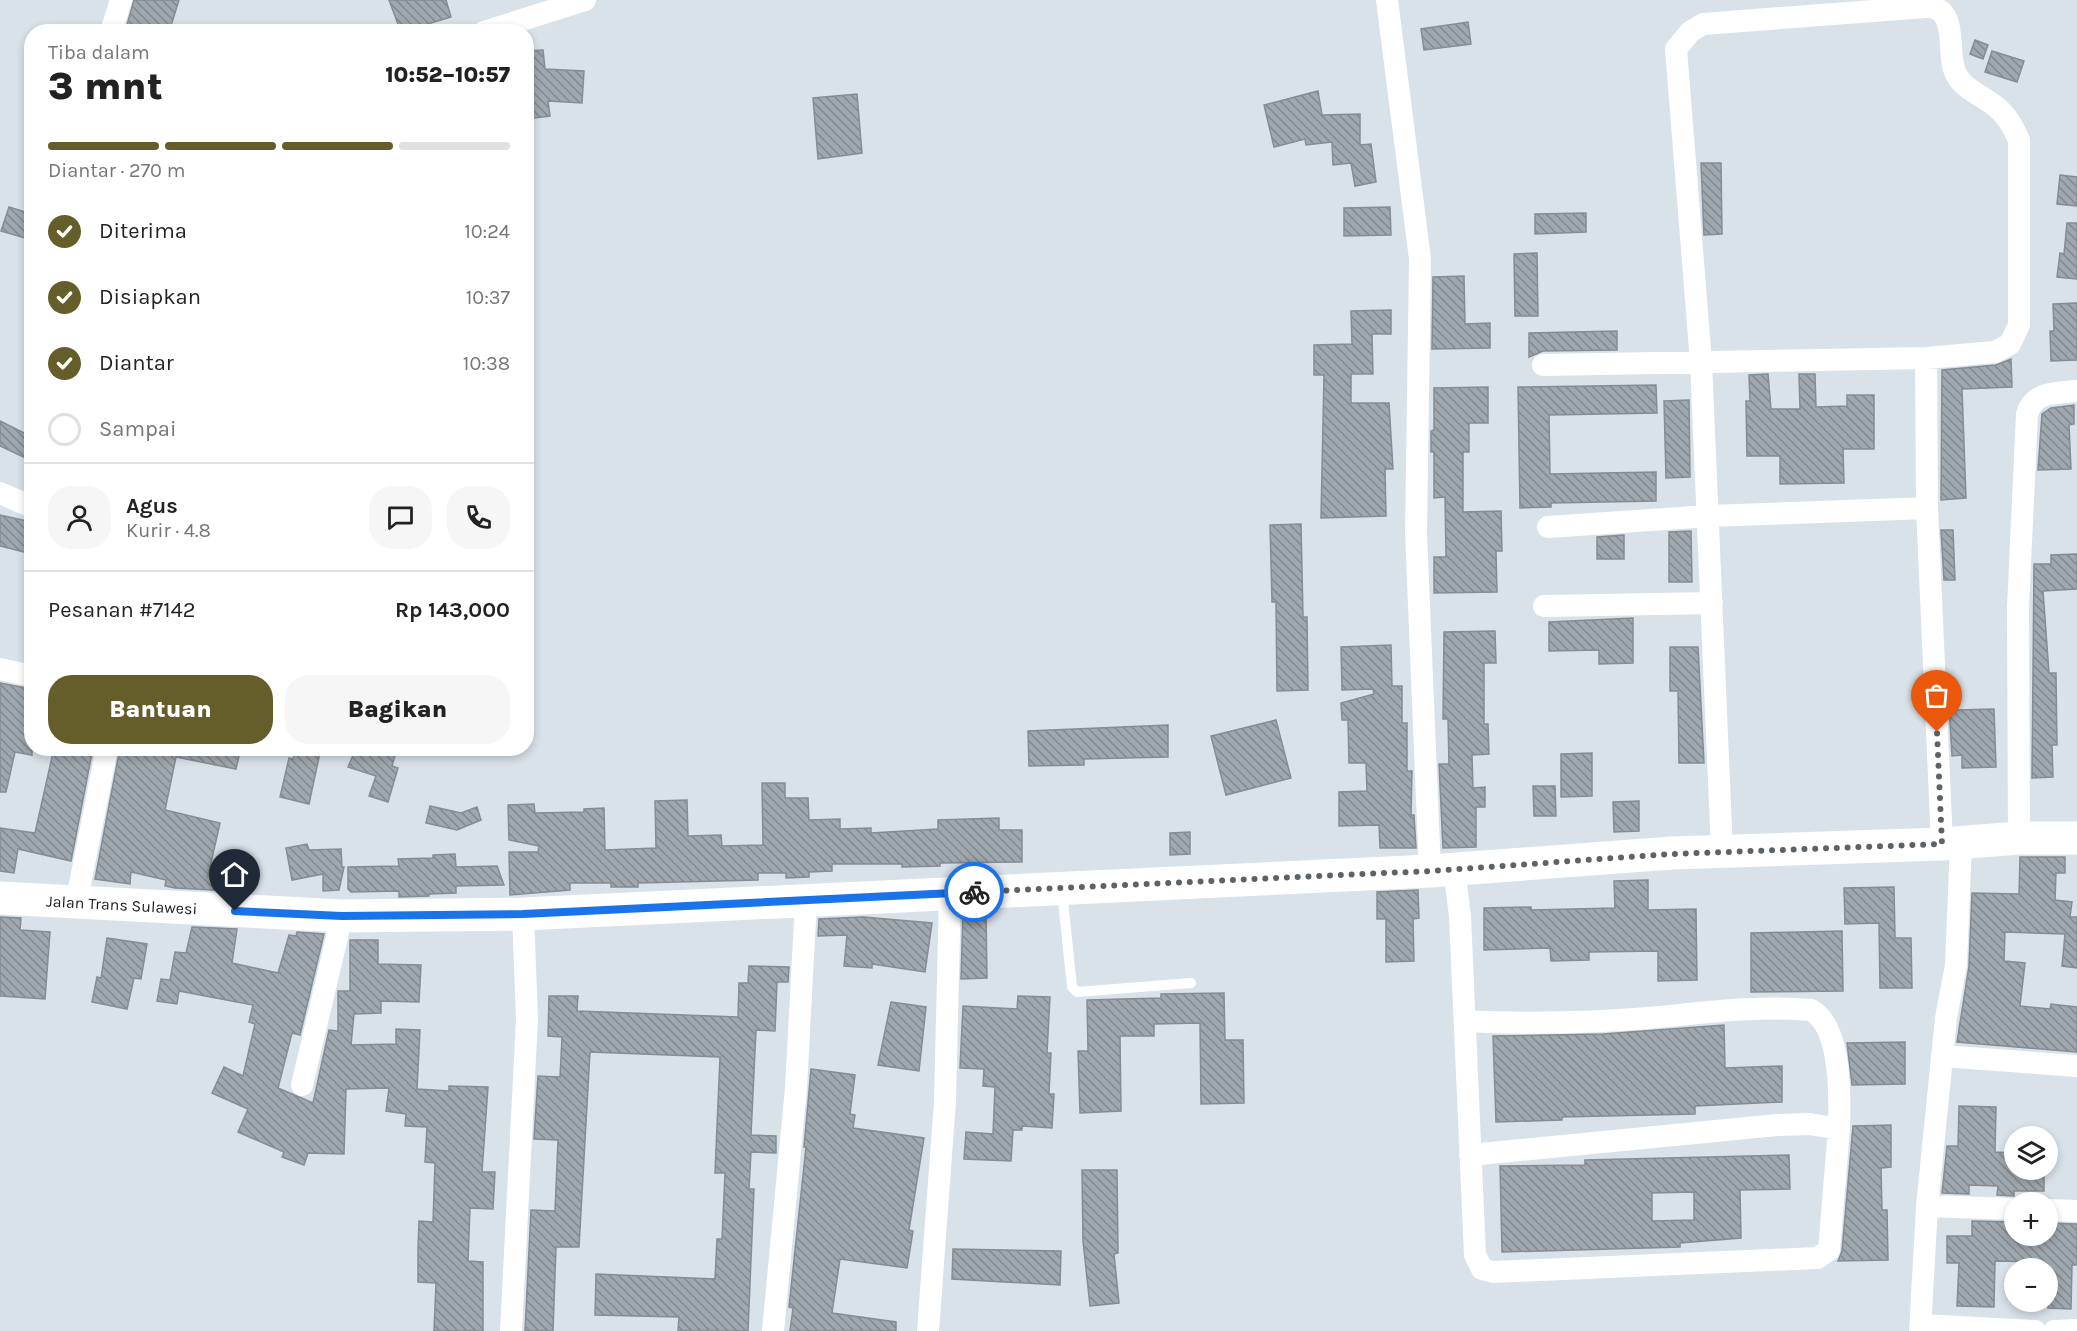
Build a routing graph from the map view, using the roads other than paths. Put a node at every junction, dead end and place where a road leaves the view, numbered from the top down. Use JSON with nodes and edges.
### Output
{"nodes":[{"id":1,"x":121,"y":0,"type":"edge"},
{"id":2,"x":585,"y":0,"type":"edge"},
{"id":3,"x":1387,"y":0,"type":"edge"},
{"id":4,"x":114,"y":24,"type":"edge"},
{"id":5,"x":509,"y":24,"type":"edge"},
{"id":6,"x":1926,"y":358,"type":"junction"},
{"id":7,"x":1701,"y":362,"type":"junction"},
{"id":8,"x":1543,"y":365,"type":"dead end"},
{"id":9,"x":2077,"y":391,"type":"edge"},
{"id":10,"x":0,"y":493,"type":"edge"},
{"id":11,"x":24,"y":504,"type":"edge"},
{"id":12,"x":1927,"y":508,"type":"junction"},
{"id":13,"x":1709,"y":516,"type":"junction"},
{"id":14,"x":1548,"y":527,"type":"dead end"},
{"id":15,"x":1712,"y":603,"type":"junction"},
{"id":16,"x":1544,"y":606,"type":"dead end"},
{"id":17,"x":0,"y":669,"type":"edge"},
{"id":18,"x":24,"y":674,"type":"edge"},
{"id":19,"x":105,"y":756,"type":"edge"},
{"id":20,"x":2019,"y":838,"type":"junction"},
{"id":21,"x":2077,"y":838,"type":"edge"},
{"id":22,"x":1951,"y":844,"type":"junction"},
{"id":23,"x":1722,"y":852,"type":"junction"},
{"id":24,"x":1442,"y":869,"type":"junction"},
{"id":25,"x":1062,"y":887,"type":"junction"},
{"id":26,"x":950,"y":893,"type":"junction"},
{"id":27,"x":0,"y":898,"type":"edge"},
{"id":28,"x":806,"y":901,"type":"junction"},
{"id":29,"x":76,"y":904,"type":"junction"},
{"id":30,"x":523,"y":914,"type":"junction"},
{"id":31,"x":342,"y":916,"type":"junction"},
{"id":32,"x":1191,"y":983,"type":"dead end"},
{"id":33,"x":1466,"y":1021,"type":"junction"},
{"id":34,"x":1942,"y":1056,"type":"junction"},
{"id":35,"x":2077,"y":1066,"type":"edge"},
{"id":36,"x":302,"y":1085,"type":"dead end"},
{"id":37,"x":1839,"y":1129,"type":"junction"},
{"id":38,"x":1470,"y":1155,"type":"junction"},
{"id":39,"x":1927,"y":1206,"type":"junction"},
{"id":40,"x":2004,"y":1209,"type":"edge"},
{"id":41,"x":2058,"y":1210,"type":"edge"},
{"id":42,"x":2077,"y":1211,"type":"edge"},
{"id":43,"x":1920,"y":1328,"type":"edge"},
{"id":44,"x":2077,"y":1330,"type":"edge"},
{"id":45,"x":511,"y":1331,"type":"edge"},
{"id":46,"x":773,"y":1331,"type":"edge"},
{"id":47,"x":928,"y":1331,"type":"edge"},
{"id":48,"x":2035,"y":1331,"type":"edge"},
{"id":49,"x":2054,"y":1331,"type":"edge"}],
"edges":[{"from":1,"to":4,"type":"street"},
{"from":2,"to":5,"type":"street"},
{"from":3,"to":24,"type":"street"},
{"from":6,"to":7,"type":"street"},
{"from":6,"to":7,"type":"street"},
{"from":6,"to":12,"type":"street"},
{"from":7,"to":8,"type":"street"},
{"from":7,"to":13,"type":"street"},
{"from":9,"to":20,"type":"street"},
{"from":10,"to":11,"type":"street"},
{"from":12,"to":13,"type":"street"},
{"from":12,"to":22,"type":"street"},
{"from":13,"to":14,"type":"street"},
{"from":13,"to":15,"type":"street"},
{"from":15,"to":16,"type":"street"},
{"from":15,"to":23,"type":"street"},
{"from":17,"to":18,"type":"street"},
{"from":19,"to":29,"type":"street"},
{"from":20,"to":21,"type":"highway","name":"Jalan Trans Sulawesi"},
{"from":20,"to":22,"type":"highway","name":"Jalan Trans Sulawesi"},
{"from":22,"to":23,"type":"highway","name":"Jalan Trans Sulawesi"},
{"from":22,"to":34,"type":"street"},
{"from":23,"to":24,"type":"highway","name":"Jalan Trans Sulawesi"},
{"from":24,"to":25,"type":"highway","name":"Jalan Trans Sulawesi"},
{"from":24,"to":33,"type":"street"},
{"from":25,"to":26,"type":"highway","name":"Jalan Trans Sulawesi"},
{"from":25,"to":32,"type":"lane"},
{"from":26,"to":28,"type":"highway","name":"Jalan Trans Sulawesi"},
{"from":26,"to":47,"type":"street"},
{"from":27,"to":29,"type":"highway","name":"Jalan Trans Sulawesi"},
{"from":28,"to":30,"type":"highway","name":"Jalan Trans Sulawesi"},
{"from":28,"to":46,"type":"street"},
{"from":29,"to":31,"type":"highway","name":"Jalan Trans Sulawesi"},
{"from":30,"to":31,"type":"highway","name":"Jalan Trans Sulawesi"},
{"from":30,"to":45,"type":"street"},
{"from":31,"to":36,"type":"street"},
{"from":33,"to":37,"type":"street"},
{"from":33,"to":38,"type":"street"},
{"from":34,"to":35,"type":"street"},
{"from":34,"to":39,"type":"street"},
{"from":37,"to":38,"type":"street"},
{"from":37,"to":38,"type":"street"},
{"from":39,"to":40,"type":"street"},
{"from":39,"to":43,"type":"street"},
{"from":41,"to":42,"type":"street"},
{"from":43,"to":48,"type":"street"},
{"from":44,"to":49,"type":"street"}]}
